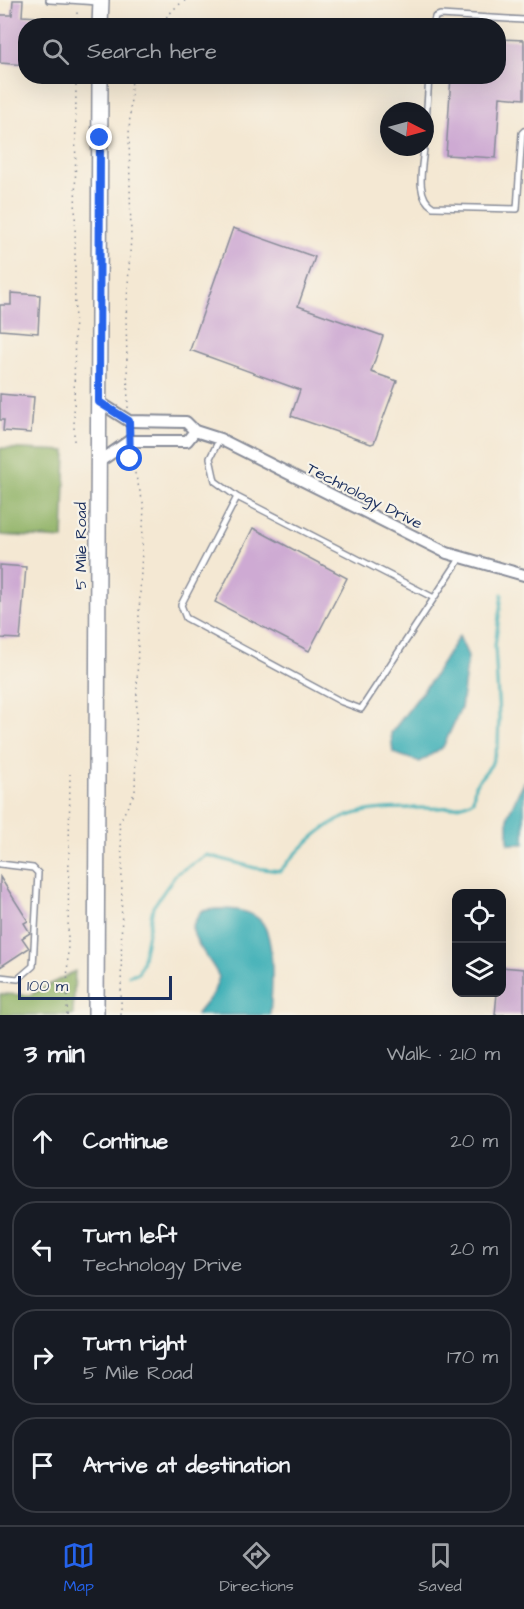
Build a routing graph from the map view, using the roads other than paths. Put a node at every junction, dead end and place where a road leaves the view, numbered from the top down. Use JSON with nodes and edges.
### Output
{"nodes":[{"id":1,"x":49,"y":0,"type":"edge"},
{"id":2,"x":68,"y":1,"type":"edge"},
{"id":3,"x":101,"y":1,"type":"edge"},
{"id":4,"x":100,"y":18,"type":"edge"},
{"id":5,"x":435,"y":18,"type":"edge"},
{"id":6,"x":490,"y":18,"type":"edge"},
{"id":7,"x":506,"y":19,"type":"edge"},
{"id":8,"x":524,"y":20,"type":"edge"},
{"id":9,"x":100,"y":84,"type":"edge"},
{"id":10,"x":428,"y":84,"type":"edge"},
{"id":11,"x":427,"y":102,"type":"edge"},
{"id":12,"x":524,"y":131,"type":"edge"},
{"id":13,"x":424,"y":156,"type":"edge"},
{"id":14,"x":517,"y":209,"type":"junction"},
{"id":15,"x":524,"y":210,"type":"edge"},
{"id":16,"x":99,"y":402,"type":"junction"},
{"id":17,"x":195,"y":431,"type":"junction"},
{"id":18,"x":220,"y":439,"type":"junction"},
{"id":19,"x":99,"y":462,"type":"junction"},
{"id":20,"x":237,"y":497,"type":"junction"},
{"id":21,"x":461,"y":557,"type":"junction"},
{"id":22,"x":524,"y":575,"type":"edge"},
{"id":23,"x":434,"y":598,"type":"junction"},
{"id":24,"x":0,"y":864,"type":"edge"},
{"id":25,"x":0,"y":977,"type":"edge"},
{"id":26,"x":96,"y":1015,"type":"edge"}],
"edges":[{"from":1,"to":2,"type":"lane"},
{"from":2,"to":3,"type":"lane"},
{"from":3,"to":4,"type":"street"},
{"from":5,"to":6,"type":"lane"},
{"from":7,"to":8,"type":"lane"},
{"from":9,"to":16,"type":"street","name":"5 Mile Road"},
{"from":10,"to":11,"type":"lane"},
{"from":12,"to":14,"type":"lane"},
{"from":13,"to":14,"type":"lane"},
{"from":14,"to":15,"type":"lane"},
{"from":16,"to":17,"type":"street","name":"Technology Drive"},
{"from":16,"to":19,"type":"street","name":"5 Mile Road"},
{"from":17,"to":18,"type":"street","name":"Technology Drive"},
{"from":17,"to":19,"type":"street"},
{"from":18,"to":20,"type":"lane"},
{"from":18,"to":21,"type":"street","name":"Technology Drive"},
{"from":19,"to":26,"type":"street","name":"5 Mile Road"},
{"from":20,"to":23,"type":"lane"},
{"from":20,"to":23,"type":"lane"},
{"from":21,"to":22,"type":"street","name":"Technology Drive"},
{"from":21,"to":23,"type":"lane"},
{"from":24,"to":25,"type":"lane"}]}
